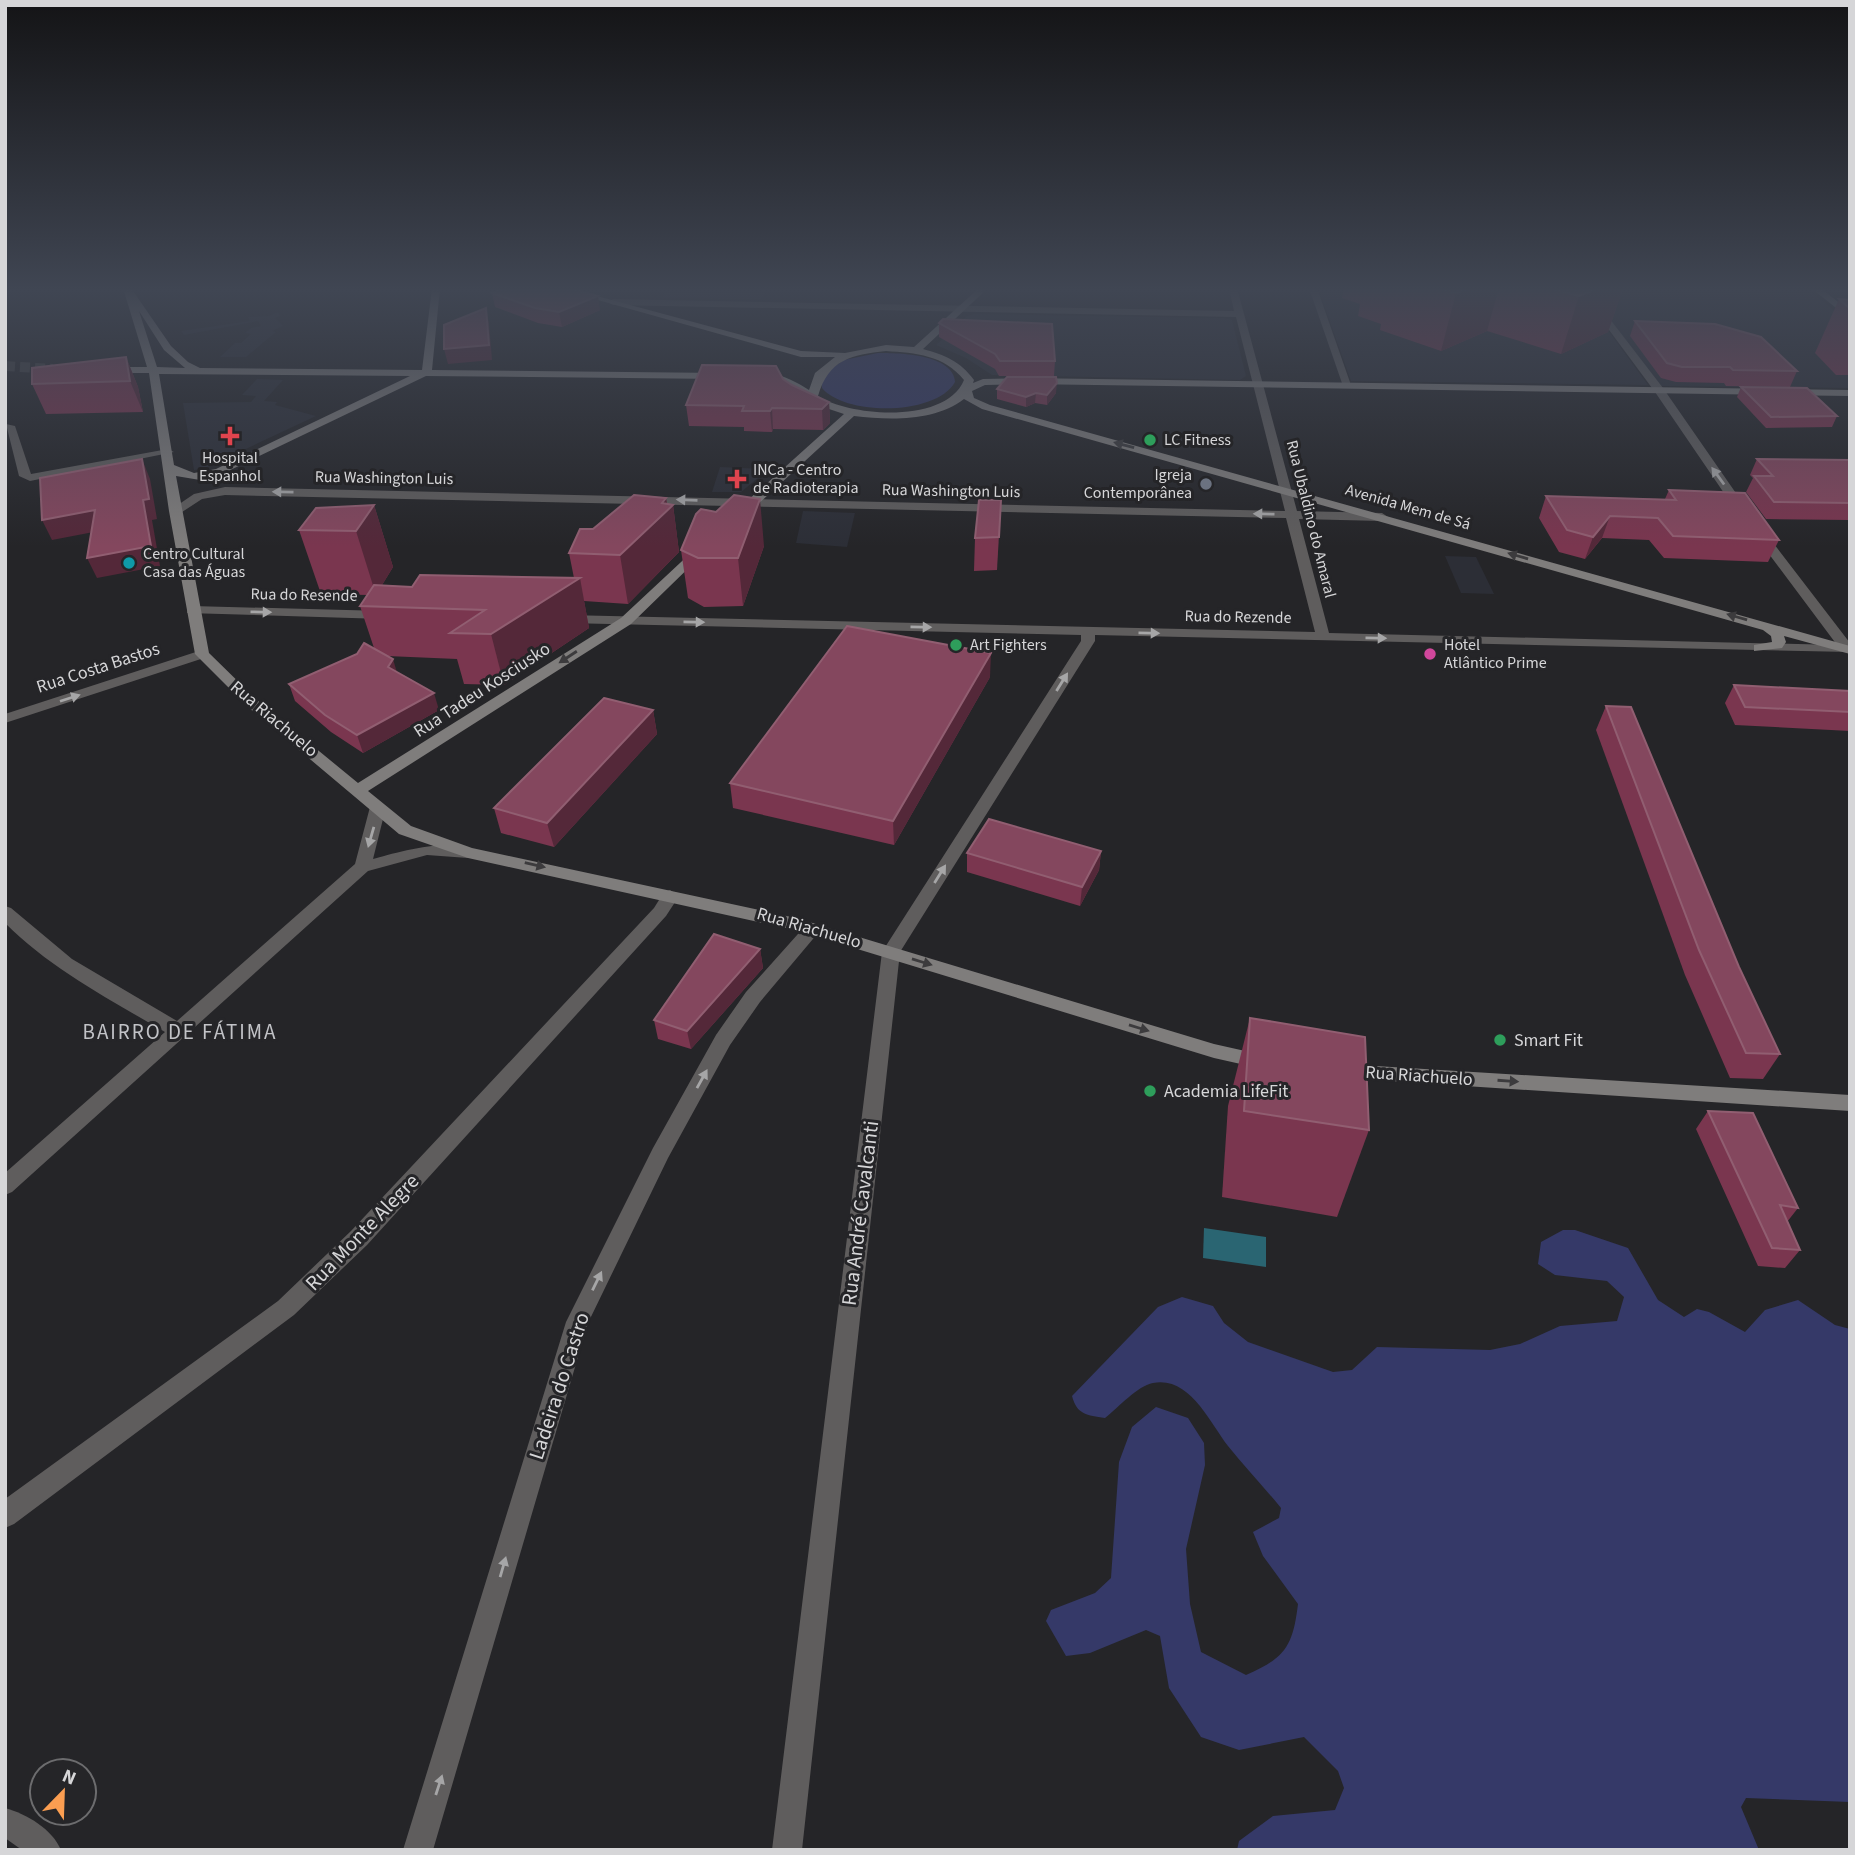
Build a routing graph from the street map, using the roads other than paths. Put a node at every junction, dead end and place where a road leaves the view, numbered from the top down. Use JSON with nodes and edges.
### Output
{"nodes":[{"id":1,"x":154,"y":375,"type":"edge"},
{"id":2,"x":422,"y":375,"type":"edge"},
{"id":3,"x":590,"y":375,"type":"edge"},
{"id":4,"x":780,"y":375,"type":"edge"},
{"id":5,"x":817,"y":375,"type":"edge"},
{"id":6,"x":966,"y":375,"type":"edge"},
{"id":7,"x":1256,"y":375,"type":"edge"},
{"id":8,"x":1344,"y":375,"type":"edge"},
{"id":9,"x":1647,"y":375,"type":"edge"},
{"id":10,"x":770,"y":378,"type":"junction"},
{"id":11,"x":1258,"y":384,"type":"junction"},
{"id":12,"x":1348,"y":386,"type":"junction"},
{"id":13,"x":967,"y":390,"type":"junction"},
{"id":14,"x":1659,"y":390,"type":"junction"},
{"id":15,"x":1850,"y":393,"type":"edge"},
{"id":16,"x":812,"y":397,"type":"junction"},
{"id":17,"x":851,"y":413,"type":"junction"},
{"id":18,"x":10,"y":426,"type":"dead end"},
{"id":19,"x":167,"y":452,"type":"junction"},
{"id":20,"x":170,"y":467,"type":"junction"},
{"id":21,"x":220,"y":471,"type":"junction"},
{"id":22,"x":1284,"y":489,"type":"junction"},
{"id":23,"x":225,"y":491,"type":"junction"},
{"id":24,"x":755,"y":502,"type":"junction"},
{"id":25,"x":175,"y":512,"type":"junction"},
{"id":26,"x":1291,"y":515,"type":"junction"},
{"id":27,"x":1382,"y":517,"type":"junction"},
{"id":28,"x":733,"y":521,"type":"edge"},
{"id":29,"x":705,"y":547,"type":"edge"},
{"id":30,"x":192,"y":610,"type":"junction"},
{"id":31,"x":405,"y":615,"type":"edge"},
{"id":32,"x":557,"y":619,"type":"edge"},
{"id":33,"x":626,"y":621,"type":"junction"},
{"id":34,"x":1763,"y":624,"type":"junction"},
{"id":35,"x":1088,"y":631,"type":"junction"},
{"id":36,"x":1324,"y":637,"type":"junction"},
{"id":37,"x":1759,"y":648,"type":"junction"},
{"id":38,"x":1849,"y":649,"type":"edge"},
{"id":39,"x":202,"y":654,"type":"junction"},
{"id":40,"x":5,"y":719,"type":"edge"},
{"id":41,"x":358,"y":790,"type":"junction"},
{"id":42,"x":378,"y":807,"type":"junction"},
{"id":43,"x":468,"y":853,"type":"junction"},
{"id":44,"x":362,"y":867,"type":"junction"},
{"id":45,"x":670,"y":897,"type":"junction"},
{"id":46,"x":5,"y":912,"type":"edge"},
{"id":47,"x":813,"y":929,"type":"junction"},
{"id":48,"x":891,"y":953,"type":"junction"},
{"id":49,"x":180,"y":1032,"type":"junction"},
{"id":50,"x":1288,"y":1066,"type":"edge"},
{"id":51,"x":1321,"y":1069,"type":"edge"},
{"id":52,"x":1850,"y":1103,"type":"edge"},
{"id":53,"x":5,"y":1186,"type":"edge"},
{"id":54,"x":5,"y":1515,"type":"edge"},
{"id":55,"x":5,"y":1823,"type":"edge"},
{"id":56,"x":46,"y":1850,"type":"edge"},
{"id":57,"x":418,"y":1850,"type":"edge"},
{"id":58,"x":787,"y":1850,"type":"edge"}],
"edges":[{"from":1,"to":19,"type":"main road"},
{"from":2,"to":21,"type":"main road"},
{"from":3,"to":10,"type":"main road"},
{"from":4,"to":10,"type":"main road"},
{"from":5,"to":16,"type":"main road"},
{"from":6,"to":13,"type":"main road"},
{"from":7,"to":11,"type":"street","name":"Rua Ubaldino do Amaral"},
{"from":8,"to":12,"type":"street"},
{"from":9,"to":14,"type":"street"},
{"from":10,"to":16,"type":"main road"},
{"from":11,"to":12,"type":"main road"},
{"from":11,"to":13,"type":"main road"},
{"from":11,"to":22,"type":"street","name":"Rua Ubaldino do Amaral"},
{"from":12,"to":14,"type":"main road"},
{"from":13,"to":17,"type":"main road"},
{"from":22,"to":13,"type":"main road","name":"Avenida Mem de Sá","one_way":true},
{"from":14,"to":15,"type":"main road"},
{"from":38,"to":14,"type":"street","one_way":true},
{"from":16,"to":17,"type":"main road"},
{"from":17,"to":24,"type":"main road"},
{"from":18,"to":19,"type":"street"},
{"from":19,"to":20,"type":"main road"},
{"from":20,"to":21,"type":"main road"},
{"from":20,"to":25,"type":"main road"},
{"from":21,"to":23,"type":"street"},
{"from":22,"to":26,"type":"street","name":"Rua Ubaldino do Amaral"},
{"from":22,"to":27,"type":"main road","name":"Avenida Mem de Sá"},
{"from":24,"to":23,"type":"street","name":"Rua Washington Luis","one_way":true},
{"from":23,"to":25,"type":"street","name":"Rua Washington Luis"},
{"from":26,"to":24,"type":"street","name":"Rua Washington Luis","one_way":true},
{"from":24,"to":28,"type":"main road"},
{"from":25,"to":30,"type":"main road"},
{"from":26,"to":27,"type":"street","name":"Rua Washington Luis"},
{"from":26,"to":36,"type":"street","name":"Rua Ubaldino do Amaral"},
{"from":34,"to":27,"type":"main road","name":"Avenida Mem de Sá","one_way":true},
{"from":29,"to":33,"type":"main road","name":"Rua Tadeu Kosciusko"},
{"from":30,"to":31,"type":"street","name":"Rua do Resende","one_way":true},
{"from":30,"to":39,"type":"main road"},
{"from":32,"to":33,"type":"street"},
{"from":33,"to":35,"type":"street","name":"Rua do Rezende","one_way":true},
{"from":33,"to":41,"type":"main road","name":"Rua Tadeu Kosciusko","one_way":true},
{"from":34,"to":37,"type":"main road"},
{"from":34,"to":38,"type":"main road","name":"Avenida Mem de Sá"},
{"from":35,"to":36,"type":"street","name":"Rua do Rezende","one_way":true},
{"from":48,"to":35,"type":"street","name":"Rua André Cavalcanti","one_way":true},
{"from":36,"to":37,"type":"street","name":"Rua do Rezende","one_way":true},
{"from":37,"to":38,"type":"street","name":"Rua do Rezende"},
{"from":40,"to":39,"type":"street","name":"Rua Costa Bastos","one_way":true},
{"from":39,"to":41,"type":"main road","name":"Rua Riachuelo"},
{"from":41,"to":42,"type":"main road","name":"Rua Riachuelo"},
{"from":42,"to":43,"type":"main road","name":"Rua Riachuelo"},
{"from":42,"to":44,"type":"street","one_way":true},
{"from":43,"to":44,"type":"street"},
{"from":43,"to":45,"type":"main road","name":"Rua Riachuelo","one_way":true},
{"from":44,"to":49,"type":"street"},
{"from":45,"to":47,"type":"main road","name":"Rua Riachuelo"},
{"from":45,"to":54,"type":"street","name":"Rua Monte Alegre"},
{"from":46,"to":49,"type":"street"},
{"from":47,"to":48,"type":"main road","name":"Rua Riachuelo"},
{"from":57,"to":47,"type":"street","name":"Ladeira do Castro","one_way":true},
{"from":48,"to":50,"type":"main road","name":"Rua Riachuelo","one_way":true},
{"from":48,"to":58,"type":"street","name":"Rua André Cavalcanti"},
{"from":49,"to":53,"type":"street"},
{"from":51,"to":52,"type":"main road","name":"Rua Riachuelo","one_way":true},
{"from":55,"to":56,"type":"street"}]}
